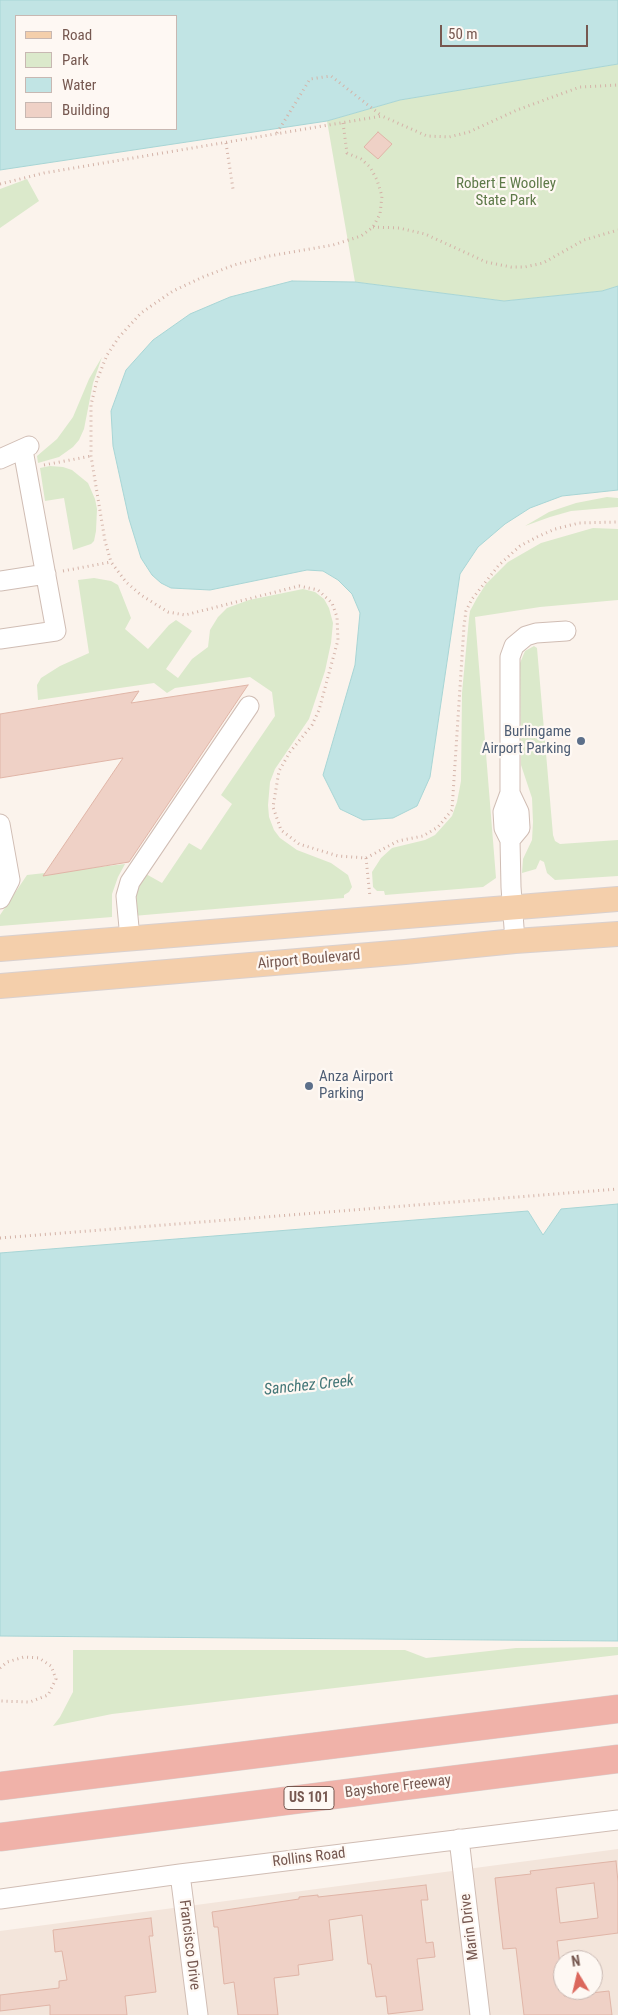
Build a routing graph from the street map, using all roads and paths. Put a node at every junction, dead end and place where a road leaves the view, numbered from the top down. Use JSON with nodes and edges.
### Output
{"nodes":[{"id":1,"x":618,"y":85,"type":"edge"},
{"id":2,"x":382,"y":116,"type":"junction"},
{"id":3,"x":343,"y":123,"type":"junction"},
{"id":4,"x":276,"y":134,"type":"junction"},
{"id":5,"x":226,"y":143,"type":"junction"},
{"id":6,"x":0,"y":184,"type":"edge"},
{"id":7,"x":233,"y":189,"type":"dead end"},
{"id":8,"x":373,"y":227,"type":"junction"},
{"id":9,"x":618,"y":230,"type":"edge"},
{"id":10,"x":90,"y":456,"type":"junction"},
{"id":11,"x":0,"y":459,"type":"edge"},
{"id":12,"x":43,"y":465,"type":"dead end"},
{"id":13,"x":618,"y":522,"type":"edge"},
{"id":14,"x":111,"y":562,"type":"junction"},
{"id":15,"x":77,"y":569,"type":"dead end"},
{"id":16,"x":46,"y":574,"type":"junction"},
{"id":17,"x":0,"y":581,"type":"edge"},
{"id":18,"x":566,"y":631,"type":"dead end"},
{"id":19,"x":0,"y":640,"type":"edge"},
{"id":20,"x":249,"y":706,"type":"dead end"},
{"id":21,"x":0,"y":824,"type":"edge"},
{"id":22,"x":3,"y":853,"type":"edge"},
{"id":23,"x":366,"y":858,"type":"junction"},
{"id":24,"x":0,"y":899,"type":"edge"},
{"id":25,"x":370,"y":899,"type":"dead end"},
{"id":26,"x":618,"y":899,"type":"edge"},
{"id":27,"x":512,"y":906,"type":"junction"},
{"id":28,"x":404,"y":915,"type":"junction"},
{"id":29,"x":618,"y":934,"type":"edge"},
{"id":30,"x":130,"y":938,"type":"junction"},
{"id":31,"x":515,"y":941,"type":"junction"},
{"id":32,"x":0,"y":949,"type":"edge"},
{"id":33,"x":405,"y":952,"type":"junction"},
{"id":34,"x":132,"y":975,"type":"junction"},
{"id":35,"x":0,"y":986,"type":"edge"},
{"id":36,"x":618,"y":1189,"type":"edge"},
{"id":37,"x":0,"y":1238,"type":"edge"},
{"id":38,"x":0,"y":1668,"type":"edge"},
{"id":39,"x":0,"y":1701,"type":"edge"},
{"id":40,"x":618,"y":1709,"type":"edge"},
{"id":41,"x":618,"y":1759,"type":"edge"},
{"id":42,"x":0,"y":1786,"type":"edge"},
{"id":43,"x":618,"y":1820,"type":"edge"},
{"id":44,"x":0,"y":1837,"type":"edge"},
{"id":45,"x":460,"y":1840,"type":"junction"},
{"id":46,"x":180,"y":1874,"type":"junction"},
{"id":47,"x":0,"y":1899,"type":"edge"},
{"id":48,"x":198,"y":2015,"type":"edge"},
{"id":49,"x":480,"y":2015,"type":"edge"}],
"edges":[{"from":1,"to":2,"type":"path"},
{"from":2,"to":3,"type":"path"},
{"from":2,"to":4,"type":"path"},
{"from":3,"to":4,"type":"path"},
{"from":3,"to":8,"type":"path"},
{"from":4,"to":5,"type":"path"},
{"from":5,"to":6,"type":"path"},
{"from":5,"to":7,"type":"path"},
{"from":8,"to":9,"type":"path"},
{"from":8,"to":10,"type":"path"},
{"from":10,"to":12,"type":"path"},
{"from":10,"to":14,"type":"path"},
{"from":11,"to":16,"type":"street"},
{"from":13,"to":23,"type":"path"},
{"from":14,"to":15,"type":"path"},
{"from":14,"to":23,"type":"path"},
{"from":16,"to":17,"type":"street"},
{"from":16,"to":19,"type":"street"},
{"from":18,"to":27,"type":"street"},
{"from":20,"to":30,"type":"street"},
{"from":21,"to":22,"type":"street"},
{"from":22,"to":24,"type":"street"},
{"from":23,"to":25,"type":"path"},
{"from":26,"to":27,"type":"main road"},
{"from":27,"to":28,"type":"main road"},
{"from":27,"to":31,"type":"street"},
{"from":28,"to":30,"type":"main road"},
{"from":28,"to":33,"type":"main road"},
{"from":29,"to":31,"type":"main road","name":"Airport Boulevard"},
{"from":30,"to":32,"type":"main road"},
{"from":30,"to":34,"type":"main road"},
{"from":31,"to":33,"type":"main road","name":"Airport Boulevard"},
{"from":33,"to":34,"type":"main road","name":"Airport Boulevard"},
{"from":34,"to":35,"type":"main road","name":"Airport Boulevard"},
{"from":36,"to":37,"type":"path"},
{"from":38,"to":39,"type":"path"},
{"from":40,"to":42,"type":"highway"},
{"from":41,"to":44,"type":"highway","name":"Bayshore Freeway","number":"US 101"},
{"from":43,"to":45,"type":"street","name":"Rollins Road"},
{"from":45,"to":46,"type":"street","name":"Rollins Road"},
{"from":45,"to":49,"type":"street","name":"Marin Drive"},
{"from":46,"to":47,"type":"street","name":"Rollins Road"},
{"from":46,"to":48,"type":"street","name":"Francisco Drive"}]}
